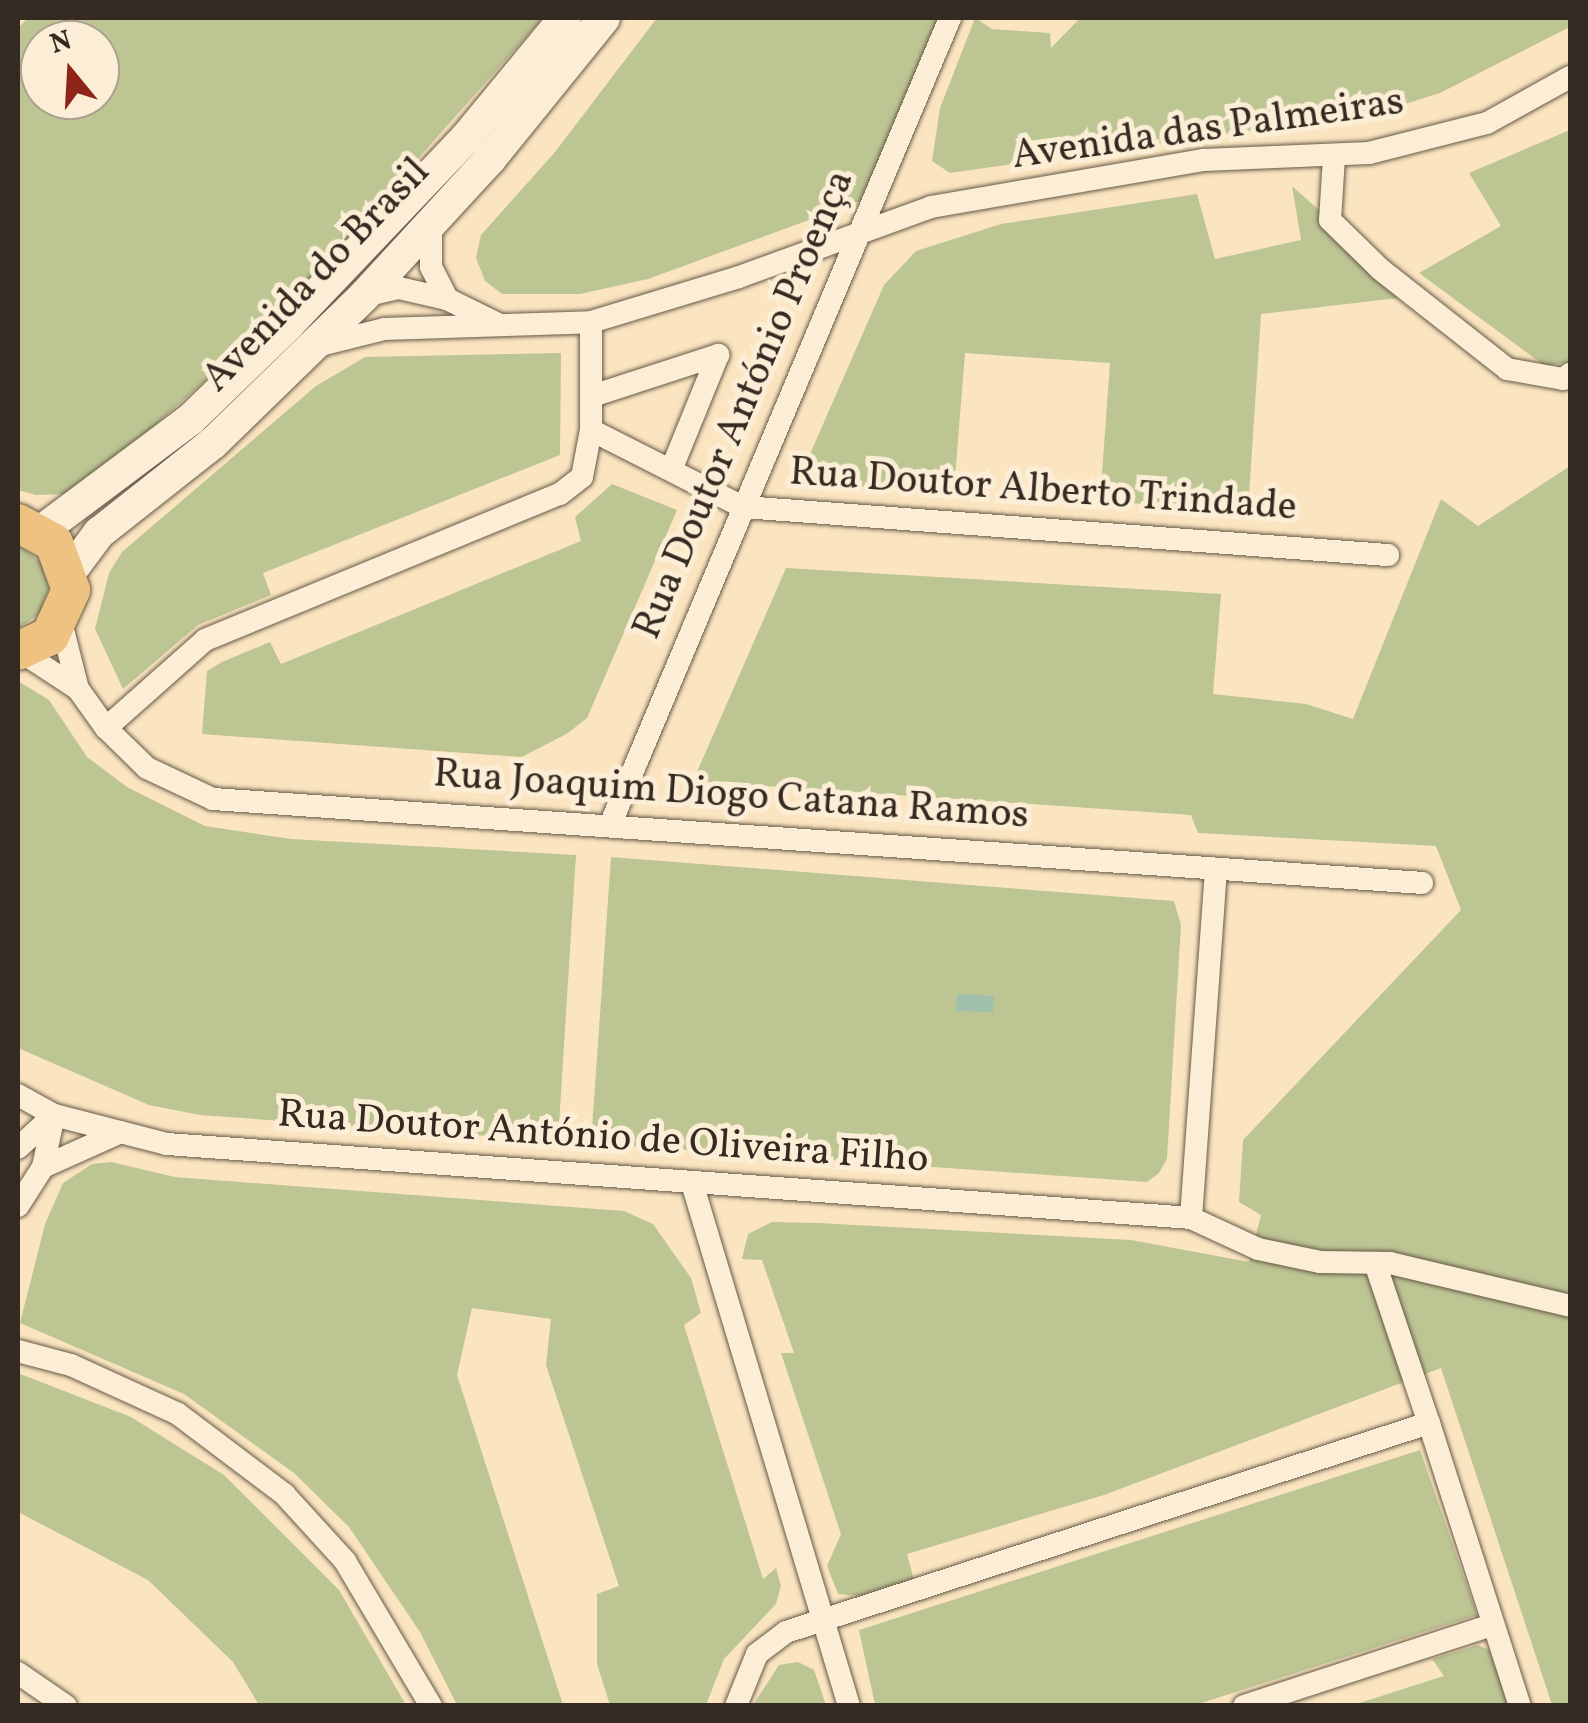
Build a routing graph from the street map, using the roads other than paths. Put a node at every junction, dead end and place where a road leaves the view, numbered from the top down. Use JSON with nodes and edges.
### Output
{"nodes":[{"id":1,"x":565,"y":18,"type":"edge"},
{"id":2,"x":604,"y":18,"type":"edge"},
{"id":3,"x":950,"y":18,"type":"edge"},
{"id":4,"x":1570,"y":77,"type":"edge"},
{"id":5,"x":1334,"y":157,"type":"junction"},
{"id":6,"x":431,"y":223,"type":"junction"},
{"id":7,"x":865,"y":229,"type":"junction"},
{"id":8,"x":352,"y":285,"type":"junction"},
{"id":9,"x":447,"y":299,"type":"junction"},
{"id":10,"x":592,"y":322,"type":"junction"},
{"id":11,"x":502,"y":326,"type":"junction"},
{"id":12,"x":384,"y":329,"type":"junction"},
{"id":13,"x":312,"y":347,"type":"junction"},
{"id":14,"x":1570,"y":374,"type":"edge"},
{"id":15,"x":592,"y":396,"type":"junction"},
{"id":16,"x":591,"y":430,"type":"junction"},
{"id":17,"x":671,"y":470,"type":"junction"},
{"id":18,"x":743,"y":506,"type":"junction"},
{"id":19,"x":29,"y":527,"type":"edge"},
{"id":20,"x":1388,"y":554,"type":"dead end"},
{"id":21,"x":70,"y":572,"type":"junction"},
{"id":22,"x":61,"y":622,"type":"junction"},
{"id":23,"x":18,"y":651,"type":"edge"},
{"id":24,"x":78,"y":689,"type":"junction"},
{"id":25,"x":106,"y":728,"type":"junction"},
{"id":26,"x":611,"y":823,"type":"junction"},
{"id":27,"x":1216,"y":869,"type":"junction"},
{"id":28,"x":1422,"y":883,"type":"dead end"},
{"id":29,"x":18,"y":1095,"type":"edge"},
{"id":30,"x":54,"y":1115,"type":"junction"},
{"id":31,"x":122,"y":1132,"type":"junction"},
{"id":32,"x":18,"y":1148,"type":"edge"},
{"id":33,"x":43,"y":1168,"type":"junction"},
{"id":34,"x":692,"y":1183,"type":"junction"},
{"id":35,"x":18,"y":1206,"type":"edge"},
{"id":36,"x":1192,"y":1218,"type":"junction"},
{"id":37,"x":1375,"y":1263,"type":"junction"},
{"id":38,"x":1570,"y":1306,"type":"edge"},
{"id":39,"x":18,"y":1352,"type":"edge"},
{"id":40,"x":1429,"y":1424,"type":"junction"},
{"id":41,"x":822,"y":1619,"type":"junction"},
{"id":42,"x":1492,"y":1625,"type":"junction"},
{"id":43,"x":18,"y":1673,"type":"edge"},
{"id":44,"x":66,"y":1706,"type":"edge"},
{"id":45,"x":431,"y":1706,"type":"edge"},
{"id":46,"x":736,"y":1706,"type":"edge"},
{"id":47,"x":849,"y":1706,"type":"edge"},
{"id":48,"x":1244,"y":1706,"type":"edge"},
{"id":49,"x":1520,"y":1706,"type":"edge"}],
"edges":[{"from":1,"to":8,"type":"main road","name":"Avenida do Brasil"},
{"from":2,"to":6,"type":"main road","name":"Avenida do Brasil"},
{"from":3,"to":7,"type":"street","name":"Rua Doutor António Proença"},
{"from":4,"to":5,"type":"street","name":"Avenida das Palmeiras"},
{"from":5,"to":7,"type":"street","name":"Avenida das Palmeiras"},
{"from":5,"to":14,"type":"street"},
{"from":6,"to":8,"type":"main road","name":"Avenida do Brasil"},
{"from":6,"to":9,"type":"street"},
{"from":7,"to":10,"type":"street","name":"Avenida das Palmeiras"},
{"from":7,"to":18,"type":"street","name":"Rua Doutor António Proença"},
{"from":8,"to":9,"type":"street","name":"Avenida das Palmeiras"},
{"from":8,"to":12,"type":"street"},
{"from":8,"to":13,"type":"main road","name":"Avenida do Brasil"},
{"from":8,"to":19,"type":"main road","name":"Avenida do Brasil"},
{"from":9,"to":11,"type":"street","name":"Avenida das Palmeiras"},
{"from":10,"to":11,"type":"street","name":"Avenida das Palmeiras"},
{"from":10,"to":15,"type":"street"},
{"from":11,"to":12,"type":"street","name":"Avenida das Palmeiras"},
{"from":12,"to":13,"type":"street","name":"Avenida das Palmeiras"},
{"from":13,"to":21,"type":"main road","name":"Avenida do Brasil"},
{"from":15,"to":16,"type":"street"},
{"from":15,"to":17,"type":"street"},
{"from":16,"to":17,"type":"street","name":"Rua Doutor Alberto Trindade"},
{"from":16,"to":25,"type":"street"},
{"from":17,"to":18,"type":"street","name":"Rua Doutor Alberto Trindade"},
{"from":18,"to":20,"type":"street","name":"Rua Doutor Alberto Trindade"},
{"from":18,"to":26,"type":"street","name":"Rua Doutor António Proença"},
{"from":19,"to":21,"type":"main road"},
{"from":21,"to":22,"type":"main road"},
{"from":22,"to":23,"type":"main road"},
{"from":22,"to":24,"type":"street","name":"Rua Joaquim Diogo Catana Ramos"},
{"from":23,"to":24,"type":"street","name":"Rua Joaquim Diogo Catana Ramos"},
{"from":24,"to":25,"type":"street","name":"Rua Joaquim Diogo Catana Ramos"},
{"from":25,"to":26,"type":"street","name":"Rua Joaquim Diogo Catana Ramos"},
{"from":26,"to":27,"type":"street","name":"Rua Joaquim Diogo Catana Ramos"},
{"from":27,"to":28,"type":"street","name":"Rua Joaquim Diogo Catana Ramos"},
{"from":27,"to":36,"type":"street"},
{"from":29,"to":30,"type":"street","name":"Rua Doutor António de Oliveira Filho"},
{"from":30,"to":31,"type":"street","name":"Rua Doutor António de Oliveira Filho"},
{"from":30,"to":32,"type":"street"},
{"from":30,"to":33,"type":"street"},
{"from":31,"to":33,"type":"street"},
{"from":31,"to":34,"type":"street","name":"Rua Doutor António de Oliveira Filho"},
{"from":33,"to":35,"type":"street"},
{"from":34,"to":36,"type":"street","name":"Rua Doutor António de Oliveira Filho"},
{"from":34,"to":41,"type":"street"},
{"from":36,"to":37,"type":"street"},
{"from":37,"to":38,"type":"street"},
{"from":37,"to":40,"type":"street"},
{"from":39,"to":45,"type":"street"},
{"from":40,"to":41,"type":"street"},
{"from":40,"to":42,"type":"street"},
{"from":41,"to":46,"type":"street"},
{"from":41,"to":47,"type":"street"},
{"from":42,"to":48,"type":"street"},
{"from":42,"to":49,"type":"street"},
{"from":43,"to":44,"type":"street"}]}
